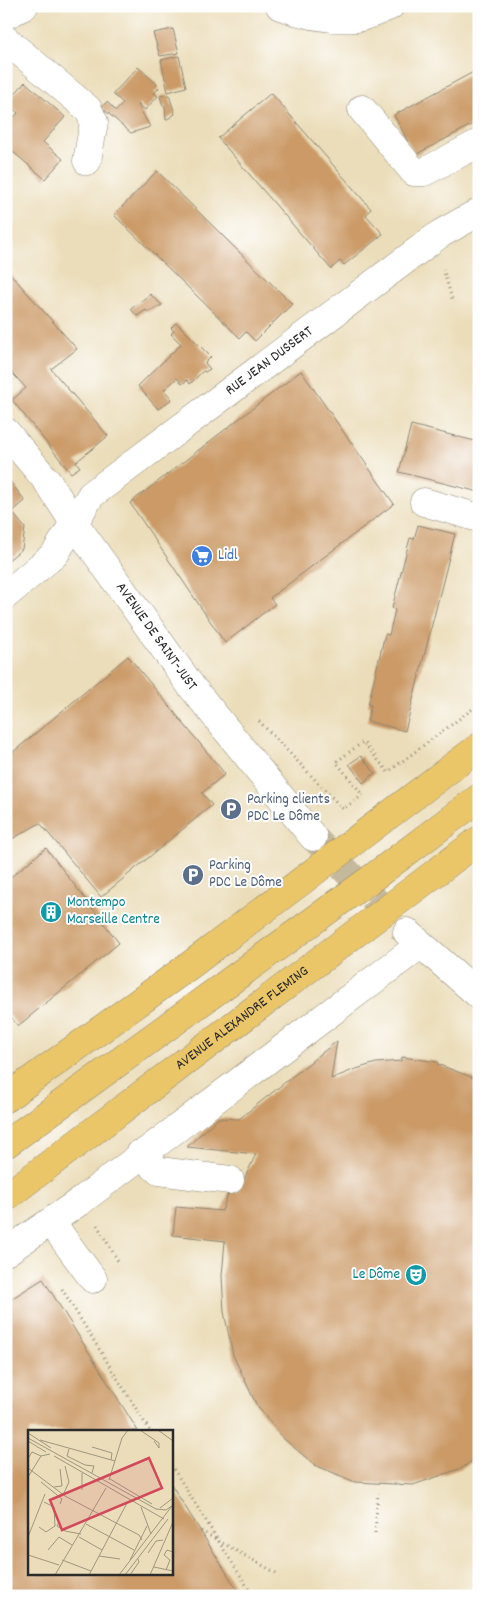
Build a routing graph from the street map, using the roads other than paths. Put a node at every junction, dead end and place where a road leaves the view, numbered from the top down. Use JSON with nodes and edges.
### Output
{"nodes":[{"id":1,"x":24,"y":6,"type":"edge"},
{"id":2,"x":280,"y":6,"type":"edge"},
{"id":3,"x":390,"y":6,"type":"edge"},
{"id":4,"x":6,"y":15,"type":"edge"},
{"id":5,"x":6,"y":40,"type":"edge"},
{"id":6,"x":362,"y":109,"type":"dead end"},
{"id":7,"x":479,"y":143,"type":"edge"},
{"id":8,"x":87,"y":161,"type":"dead end"},
{"id":9,"x":477,"y":218,"type":"edge"},
{"id":10,"x":6,"y":432,"type":"edge"},
{"id":11,"x":424,"y":502,"type":"dead end"},
{"id":12,"x":479,"y":518,"type":"edge"},
{"id":13,"x":75,"y":524,"type":"junction"},
{"id":14,"x":6,"y":595,"type":"edge"},
{"id":15,"x":479,"y":747,"type":"edge"},
{"id":16,"x":479,"y":798,"type":"edge"},
{"id":17,"x":313,"y":836,"type":"tunnel mouth"},
{"id":18,"x":479,"y":840,"type":"edge"},
{"id":19,"x":479,"y":995,"type":"edge"},
{"id":20,"x":6,"y":1098,"type":"edge"},
{"id":21,"x":6,"y":1144,"type":"edge"},
{"id":22,"x":140,"y":1154,"type":"junction"},
{"id":23,"x":230,"y":1180,"type":"dead end"},
{"id":24,"x":6,"y":1198,"type":"edge"},
{"id":25,"x":51,"y":1222,"type":"junction"},
{"id":26,"x":6,"y":1252,"type":"edge"},
{"id":27,"x":93,"y":1279,"type":"dead end"}],
"edges":[{"from":1,"to":4,"type":"street"},
{"from":2,"to":3,"type":"street"},
{"from":5,"to":8,"type":"street"},
{"from":6,"to":7,"type":"street"},
{"from":9,"to":13,"type":"street","name":"RUE JEAN DUSSERT"},
{"from":10,"to":13,"type":"street","name":"AVENUE DE SAINT-JUST"},
{"from":11,"to":12,"type":"street"},
{"from":13,"to":14,"type":"street","name":"RUE JEAN DUSSERT"},
{"from":13,"to":17,"type":"street","name":"AVENUE DE SAINT-JUST"},
{"from":15,"to":20,"type":"main road"},
{"from":16,"to":21,"type":"main road"},
{"from":18,"to":24,"type":"main road","name":"AVENUE ALEXANDRE FLEMING"},
{"from":19,"to":22,"type":"street"},
{"from":22,"to":23,"type":"street"},
{"from":22,"to":25,"type":"street"},
{"from":25,"to":26,"type":"street"},
{"from":25,"to":27,"type":"street"}]}
